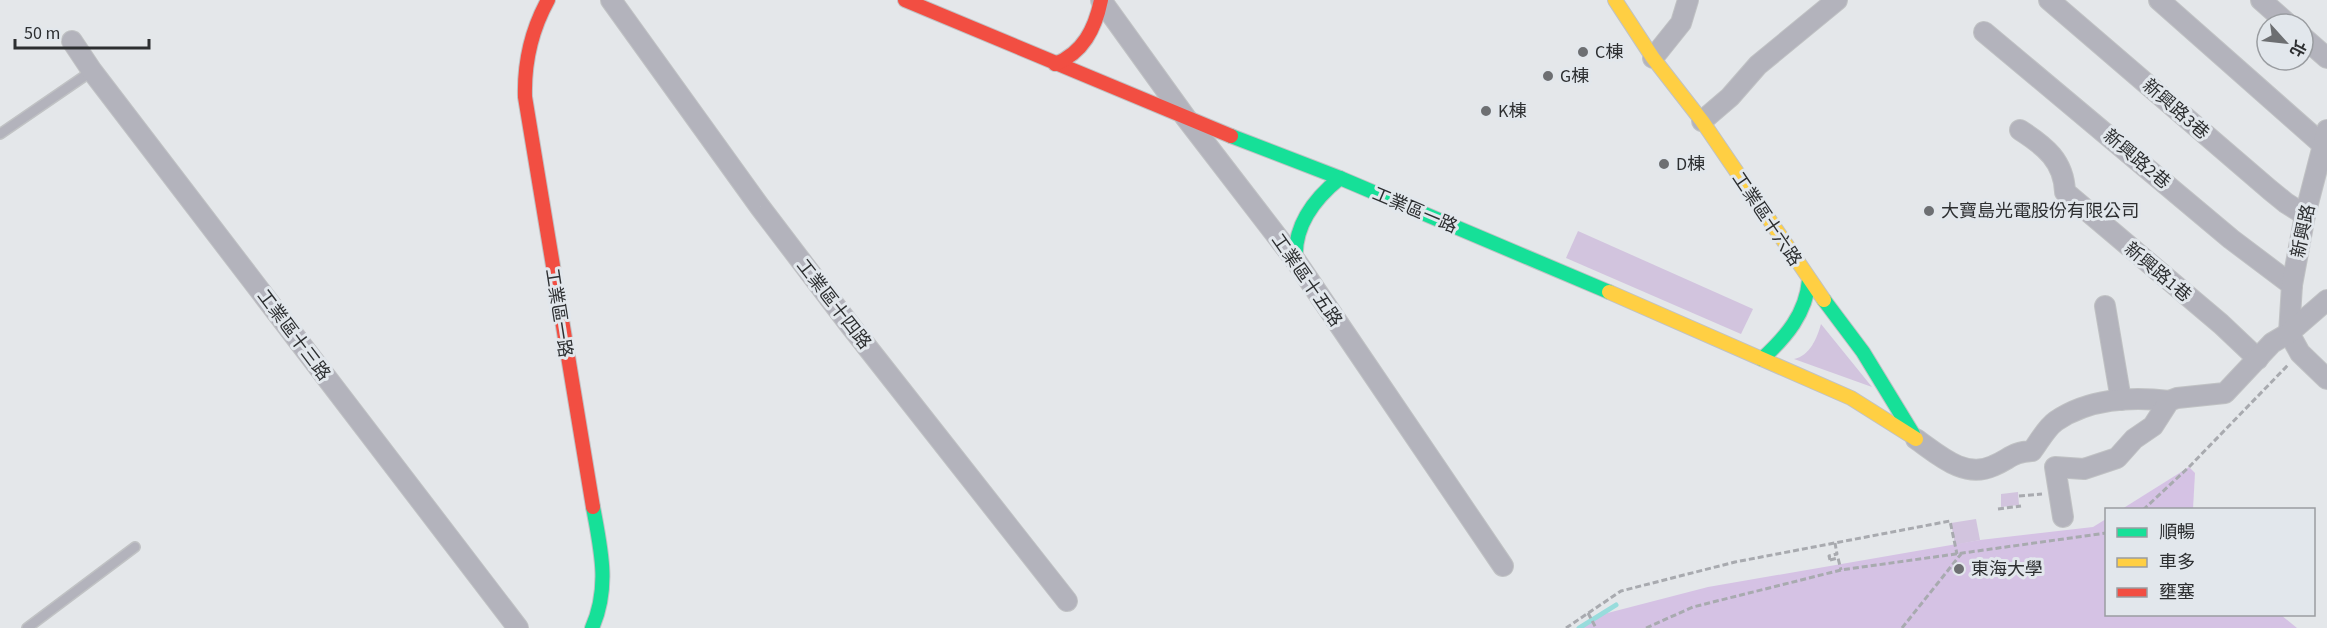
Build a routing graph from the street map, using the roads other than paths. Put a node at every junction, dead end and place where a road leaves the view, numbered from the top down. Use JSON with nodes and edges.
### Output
{"nodes":[{"id":1,"x":548,"y":0,"type":"edge"},
{"id":2,"x":611,"y":0,"type":"edge"},
{"id":3,"x":905,"y":0,"type":"edge"},
{"id":4,"x":1101,"y":0,"type":"edge"},
{"id":5,"x":1615,"y":0,"type":"edge"},
{"id":6,"x":1688,"y":0,"type":"edge"},
{"id":7,"x":1837,"y":0,"type":"edge"},
{"id":8,"x":2049,"y":0,"type":"edge"},
{"id":9,"x":2159,"y":0,"type":"edge"},
{"id":10,"x":2261,"y":0,"type":"edge"},
{"id":11,"x":2274,"y":12,"type":"edge"},
{"id":12,"x":1984,"y":32,"type":"dead end"},
{"id":13,"x":72,"y":41,"type":"dead end"},
{"id":14,"x":2315,"y":48,"type":"edge"},
{"id":15,"x":1653,"y":58,"type":"junction"},
{"id":16,"x":2327,"y":58,"type":"edge"},
{"id":17,"x":1055,"y":64,"type":"junction"},
{"id":18,"x":92,"y":71,"type":"junction"},
{"id":19,"x":1186,"y":118,"type":"junction"},
{"id":20,"x":1702,"y":121,"type":"junction"},
{"id":21,"x":2020,"y":130,"type":"dead end"},
{"id":22,"x":0,"y":134,"type":"edge"},
{"id":23,"x":2325,"y":138,"type":"edge"},
{"id":24,"x":1340,"y":178,"type":"junction"},
{"id":25,"x":2305,"y":215,"type":"junction"},
{"id":26,"x":1296,"y":261,"type":"junction"},
{"id":27,"x":1809,"y":280,"type":"junction"},
{"id":28,"x":2292,"y":285,"type":"junction"},
{"id":29,"x":2327,"y":300,"type":"edge"},
{"id":30,"x":2105,"y":306,"type":"dead end"},
{"id":31,"x":2289,"y":333,"type":"junction"},
{"id":32,"x":1762,"y":359,"type":"junction"},
{"id":33,"x":2258,"y":359,"type":"junction"},
{"id":34,"x":2327,"y":380,"type":"edge"},
{"id":35,"x":2121,"y":400,"type":"junction"},
{"id":36,"x":2169,"y":401,"type":"junction"},
{"id":37,"x":1916,"y":439,"type":"junction"},
{"id":38,"x":2032,"y":451,"type":"junction"},
{"id":39,"x":2055,"y":467,"type":"junction"},
{"id":40,"x":2063,"y":517,"type":"dead end"},
{"id":41,"x":135,"y":547,"type":"dead end"},
{"id":42,"x":1503,"y":566,"type":"dead end"},
{"id":43,"x":1067,"y":602,"type":"dead end"},
{"id":44,"x":27,"y":628,"type":"edge"},
{"id":45,"x":518,"y":628,"type":"edge"},
{"id":46,"x":592,"y":628,"type":"edge"}],
"edges":[{"from":1,"to":46,"type":"street","name":"工業區一路"},
{"from":2,"to":43,"type":"street","name":"工業區十四路"},
{"from":3,"to":17,"type":"street","name":"工業區一路"},
{"from":4,"to":17,"type":"street"},
{"from":4,"to":19,"type":"street","name":"工業區十五路"},
{"from":5,"to":15,"type":"street","name":"工業區十六路"},
{"from":6,"to":15,"type":"street"},
{"from":7,"to":20,"type":"street"},
{"from":8,"to":25,"type":"street","name":"新興路3巷"},
{"from":9,"to":23,"type":"street"},
{"from":10,"to":11,"type":"street"},
{"from":12,"to":28,"type":"street","name":"新興路2巷"},
{"from":13,"to":18,"type":"street","name":"工業區十三路"},
{"from":14,"to":16,"type":"street"},
{"from":15,"to":20,"type":"street","name":"工業區十六路"},
{"from":17,"to":19,"type":"street","name":"工業區一路"},
{"from":18,"to":22,"type":"lane"},
{"from":18,"to":45,"type":"street","name":"工業區十三路"},
{"from":19,"to":24,"type":"street","name":"工業區一路"},
{"from":19,"to":26,"type":"street","name":"工業區十五路"},
{"from":20,"to":27,"type":"street","name":"工業區十六路"},
{"from":21,"to":33,"type":"street","name":"新興路1巷"},
{"from":23,"to":25,"type":"street","name":"新興路"},
{"from":24,"to":26,"type":"street"},
{"from":24,"to":32,"type":"street","name":"工業區一路"},
{"from":25,"to":28,"type":"street","name":"新興路"},
{"from":26,"to":42,"type":"street","name":"工業區十五路"},
{"from":27,"to":32,"type":"street"},
{"from":27,"to":37,"type":"street","name":"工業區十六路"},
{"from":28,"to":31,"type":"street","name":"新興路"},
{"from":29,"to":31,"type":"street"},
{"from":30,"to":35,"type":"street"},
{"from":31,"to":33,"type":"street"},
{"from":31,"to":34,"type":"street"},
{"from":32,"to":37,"type":"street","name":"工業區一路"},
{"from":33,"to":36,"type":"street"},
{"from":35,"to":36,"type":"street"},
{"from":35,"to":38,"type":"street"},
{"from":36,"to":39,"type":"street"},
{"from":37,"to":38,"type":"street"},
{"from":38,"to":39,"type":"street"},
{"from":39,"to":40,"type":"street"},
{"from":41,"to":44,"type":"lane"}]}
